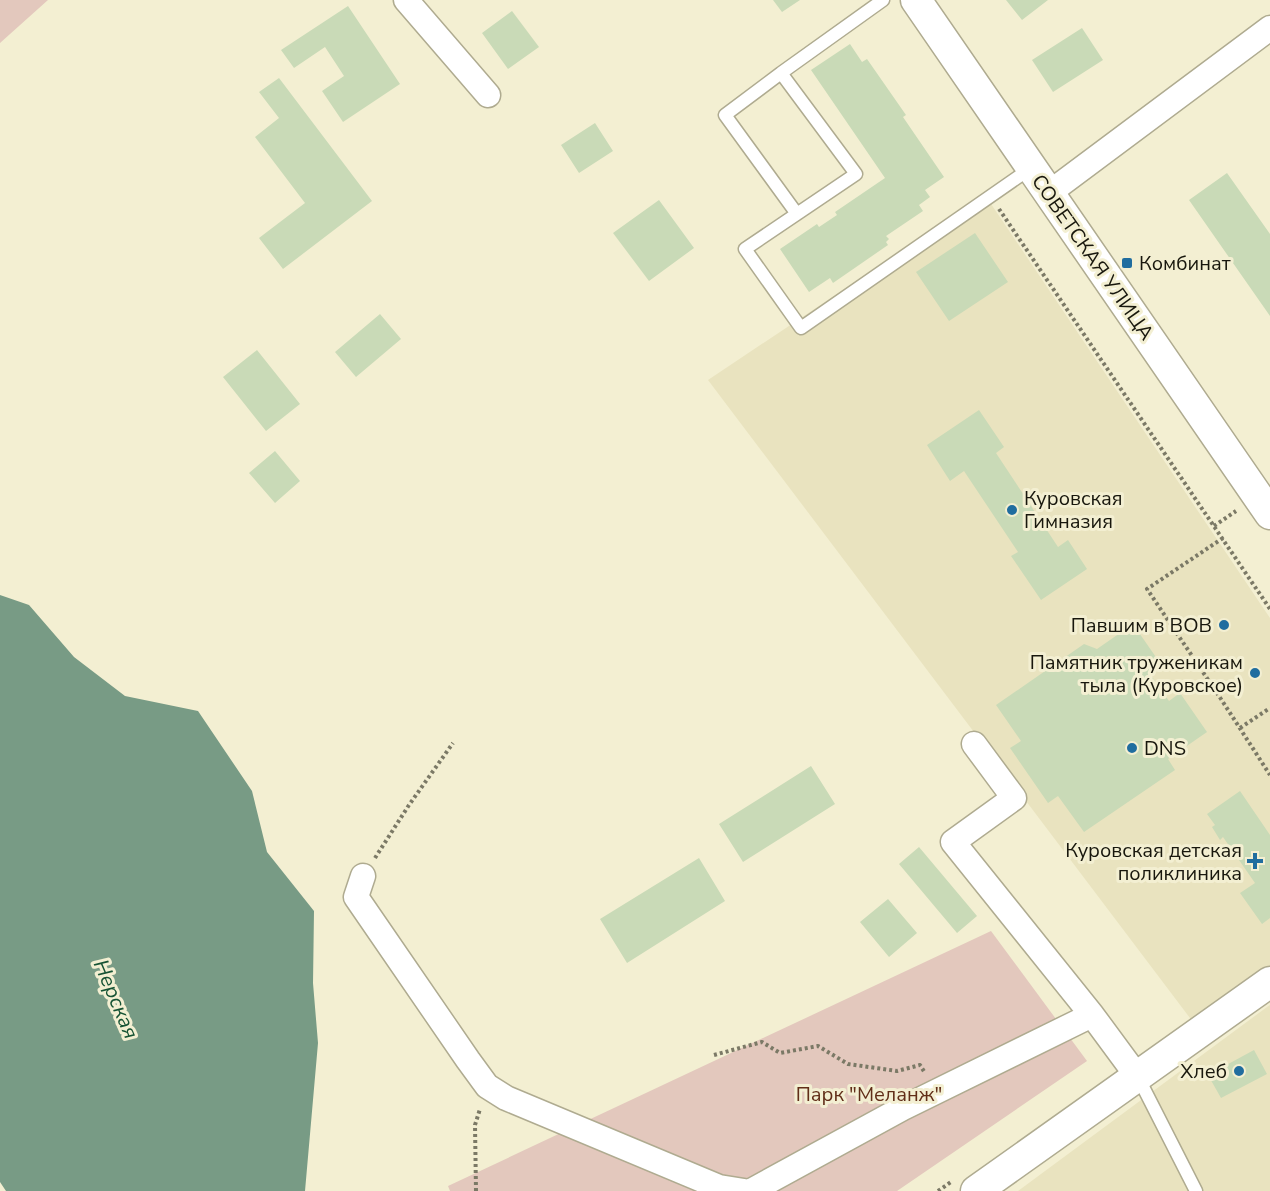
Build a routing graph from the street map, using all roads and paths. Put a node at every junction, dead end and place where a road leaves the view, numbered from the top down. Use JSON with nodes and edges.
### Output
{"nodes":[{"id":1,"x":406,"y":0,"type":"edge"},
{"id":2,"x":883,"y":0,"type":"edge"},
{"id":3,"x":916,"y":0,"type":"edge"},
{"id":4,"x":1270,"y":28,"type":"edge"},
{"id":5,"x":781,"y":73,"type":"junction"},
{"id":6,"x":488,"y":95,"type":"dead end"},
{"id":7,"x":1032,"y":168,"type":"junction"},
{"id":8,"x":1049,"y":193,"type":"junction"},
{"id":9,"x":990,"y":196,"type":"junction"},
{"id":10,"x":797,"y":214,"type":"junction"},
{"id":11,"x":1270,"y":514,"type":"edge"},
{"id":12,"x":1223,"y":538,"type":"junction"},
{"id":13,"x":1270,"y":609,"type":"edge"},
{"id":14,"x":1270,"y":708,"type":"edge"},
{"id":15,"x":1240,"y":728,"type":"junction"},
{"id":16,"x":453,"y":743,"type":"dead end"},
{"id":17,"x":974,"y":744,"type":"dead end"},
{"id":18,"x":1270,"y":775,"type":"edge"},
{"id":19,"x":363,"y":876,"type":"joint"},
{"id":20,"x":1270,"y":982,"type":"edge"},
{"id":21,"x":1092,"y":1015,"type":"junction"},
{"id":22,"x":714,"y":1055,"type":"dead end"},
{"id":23,"x":1137,"y":1076,"type":"junction"},
{"id":24,"x":487,"y":1086,"type":"junction"},
{"id":25,"x":935,"y":1092,"type":"junction"},
{"id":26,"x":476,"y":1191,"type":"edge"},
{"id":27,"x":744,"y":1191,"type":"edge"},
{"id":28,"x":751,"y":1191,"type":"edge"},
{"id":29,"x":976,"y":1191,"type":"edge"},
{"id":30,"x":1196,"y":1191,"type":"edge"}],
"edges":[{"from":1,"to":6,"type":"street"},
{"from":2,"to":5,"type":"lane"},
{"from":3,"to":7,"type":"street","name":"СОВЕТСКАЯ УЛИЦА"},
{"from":4,"to":8,"type":"street"},
{"from":5,"to":10,"type":"lane"},
{"from":5,"to":10,"type":"lane"},
{"from":7,"to":8,"type":"street","name":"СОВЕТСКАЯ УЛИЦА"},
{"from":7,"to":9,"type":"lane"},
{"from":8,"to":11,"type":"street","name":"СОВЕТСКАЯ УЛИЦА"},
{"from":9,"to":10,"type":"lane"},
{"from":9,"to":12,"type":"path"},
{"from":12,"to":13,"type":"path"},
{"from":12,"to":15,"type":"path"},
{"from":14,"to":15,"type":"path"},
{"from":15,"to":18,"type":"path"},
{"from":16,"to":19,"type":"path"},
{"from":17,"to":21,"type":"street"},
{"from":19,"to":24,"type":"street"},
{"from":20,"to":23,"type":"street"},
{"from":21,"to":23,"type":"street"},
{"from":21,"to":25,"type":"street"},
{"from":22,"to":25,"type":"path"},
{"from":23,"to":29,"type":"street"},
{"from":23,"to":30,"type":"lane"},
{"from":24,"to":26,"type":"path"},
{"from":24,"to":27,"type":"street"},
{"from":25,"to":28,"type":"street"}]}
